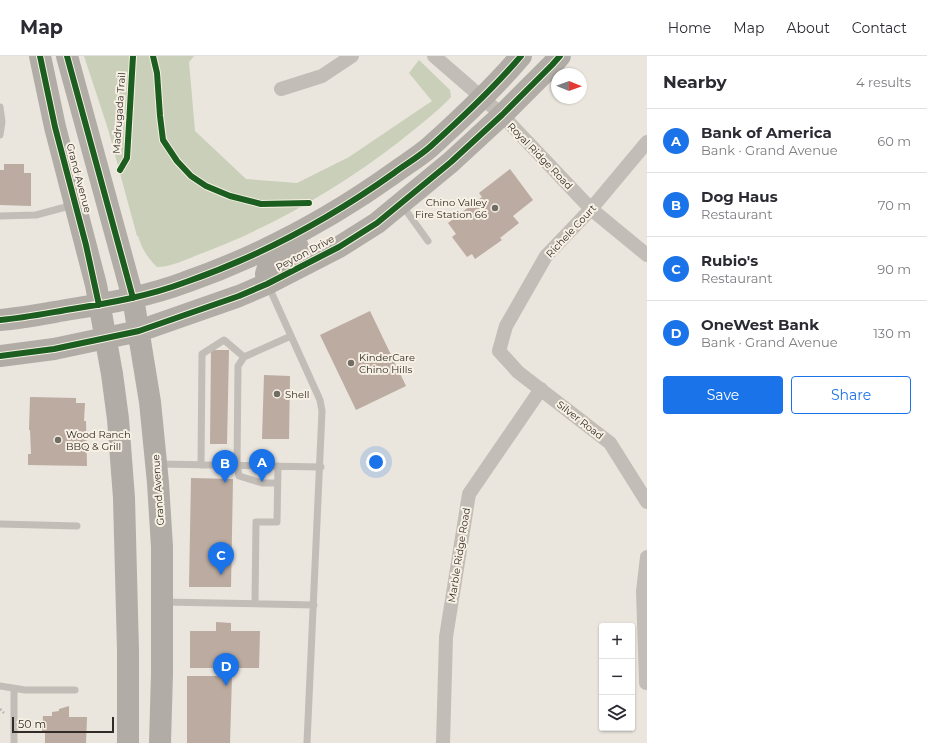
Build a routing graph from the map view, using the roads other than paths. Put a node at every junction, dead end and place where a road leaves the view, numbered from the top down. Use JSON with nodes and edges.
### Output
{"nodes":[{"id":1,"x":40,"y":56,"type":"edge"},
{"id":2,"x":67,"y":56,"type":"edge"},
{"id":3,"x":352,"y":56,"type":"edge"},
{"id":4,"x":434,"y":56,"type":"edge"},
{"id":5,"x":521,"y":56,"type":"edge"},
{"id":6,"x":560,"y":56,"type":"edge"},
{"id":7,"x":281,"y":89,"type":"dead end"},
{"id":8,"x":482,"y":97,"type":"junction"},
{"id":9,"x":0,"y":107,"type":"edge"},
{"id":10,"x":502,"y":115,"type":"junction"},
{"id":11,"x":0,"y":135,"type":"edge"},
{"id":12,"x":647,"y":142,"type":"edge"},
{"id":13,"x":75,"y":204,"type":"junction"},
{"id":14,"x":400,"y":204,"type":"junction"},
{"id":15,"x":591,"y":209,"type":"junction"},
{"id":16,"x":0,"y":216,"type":"edge"},
{"id":17,"x":328,"y":216,"type":"junction"},
{"id":18,"x":428,"y":241,"type":"dead end"},
{"id":19,"x":647,"y":255,"type":"edge"},
{"id":20,"x":267,"y":284,"type":"junction"},
{"id":21,"x":133,"y":298,"type":"junction"},
{"id":22,"x":100,"y":305,"type":"junction"},
{"id":23,"x":0,"y":320,"type":"edge"},
{"id":24,"x":139,"y":331,"type":"junction"},
{"id":25,"x":291,"y":336,"type":"junction"},
{"id":26,"x":106,"y":338,"type":"junction"},
{"id":27,"x":499,"y":351,"type":"joint"},
{"id":28,"x":0,"y":356,"type":"edge"},
{"id":29,"x":244,"y":357,"type":"junction"},
{"id":30,"x":541,"y":389,"type":"junction"},
{"id":31,"x":157,"y":464,"type":"junction"},
{"id":32,"x":201,"y":465,"type":"junction"},
{"id":33,"x":237,"y":466,"type":"junction"},
{"id":34,"x":278,"y":466,"type":"junction"},
{"id":35,"x":321,"y":466,"type":"junction"},
{"id":36,"x":277,"y":483,"type":"junction"},
{"id":37,"x":647,"y":502,"type":"edge"},
{"id":38,"x":0,"y":524,"type":"edge"},
{"id":39,"x":78,"y":526,"type":"dead end"},
{"id":40,"x":647,"y":557,"type":"edge"},
{"id":41,"x":162,"y":602,"type":"junction"},
{"id":42,"x":255,"y":603,"type":"junction"},
{"id":43,"x":314,"y":605,"type":"junction"},
{"id":44,"x":646,"y":683,"type":"edge"},
{"id":45,"x":0,"y":686,"type":"edge"},
{"id":46,"x":14,"y":689,"type":"junction"},
{"id":47,"x":75,"y":690,"type":"dead end"},
{"id":48,"x":14,"y":743,"type":"edge"},
{"id":49,"x":128,"y":743,"type":"edge"},
{"id":50,"x":160,"y":743,"type":"edge"},
{"id":51,"x":307,"y":743,"type":"edge"},
{"id":52,"x":443,"y":743,"type":"edge"}],
"edges":[{"from":1,"to":13,"type":"main road","name":"Grand Avenue"},
{"from":2,"to":21,"type":"main road","name":"Grand Avenue"},
{"from":3,"to":7,"type":"street"},
{"from":4,"to":8,"type":"street","name":"Royal Ridge Road"},
{"from":5,"to":8,"type":"main road","name":"Peyton Drive"},
{"from":6,"to":10,"type":"main road","name":"Peyton Drive"},
{"from":8,"to":10,"type":"street","name":"Royal Ridge Road"},
{"from":8,"to":17,"type":"main road","name":"Peyton Drive"},
{"from":9,"to":11,"type":"lane"},
{"from":10,"to":14,"type":"main road","name":"Peyton Drive"},
{"from":10,"to":15,"type":"street","name":"Royal Ridge Road"},
{"from":12,"to":15,"type":"street","name":"Richele Court"},
{"from":13,"to":16,"type":"lane"},
{"from":13,"to":22,"type":"main road","name":"Grand Avenue"},
{"from":14,"to":18,"type":"lane"},
{"from":14,"to":20,"type":"main road","name":"Peyton Drive"},
{"from":15,"to":19,"type":"street","name":"Royal Ridge Road"},
{"from":15,"to":27,"type":"street","name":"Richele Court"},
{"from":17,"to":20,"type":"main road"},
{"from":17,"to":21,"type":"main road","name":"Peyton Drive"},
{"from":20,"to":24,"type":"main road","name":"Peyton Drive"},
{"from":20,"to":25,"type":"lane"},
{"from":21,"to":22,"type":"main road","name":"Peyton Drive"},
{"from":21,"to":24,"type":"main road","name":"Grand Avenue"},
{"from":22,"to":23,"type":"main road","name":"Peyton Drive"},
{"from":22,"to":26,"type":"main road","name":"Grand Avenue"},
{"from":24,"to":26,"type":"main road","name":"Peyton Drive"},
{"from":24,"to":31,"type":"main road","name":"Grand Avenue"},
{"from":25,"to":29,"type":"lane"},
{"from":25,"to":35,"type":"lane"},
{"from":26,"to":28,"type":"main road","name":"Peyton Drive"},
{"from":26,"to":49,"type":"main road","name":"Grand Avenue"},
{"from":27,"to":30,"type":"street","name":"Silver Road"},
{"from":29,"to":32,"type":"lane"},
{"from":29,"to":33,"type":"lane"},
{"from":30,"to":37,"type":"street","name":"Silver Road"},
{"from":30,"to":52,"type":"street","name":"Marble Ridge Road"},
{"from":31,"to":32,"type":"lane"},
{"from":31,"to":41,"type":"main road","name":"Grand Avenue"},
{"from":32,"to":33,"type":"lane"},
{"from":33,"to":34,"type":"lane"},
{"from":33,"to":36,"type":"lane"},
{"from":34,"to":35,"type":"lane"},
{"from":34,"to":36,"type":"lane"},
{"from":35,"to":43,"type":"lane"},
{"from":36,"to":42,"type":"lane"},
{"from":38,"to":39,"type":"lane"},
{"from":40,"to":44,"type":"street"},
{"from":41,"to":42,"type":"lane"},
{"from":41,"to":50,"type":"main road","name":"Grand Avenue"},
{"from":42,"to":43,"type":"lane"},
{"from":43,"to":51,"type":"lane"},
{"from":45,"to":46,"type":"lane"},
{"from":46,"to":47,"type":"lane"},
{"from":46,"to":48,"type":"lane"}]}
